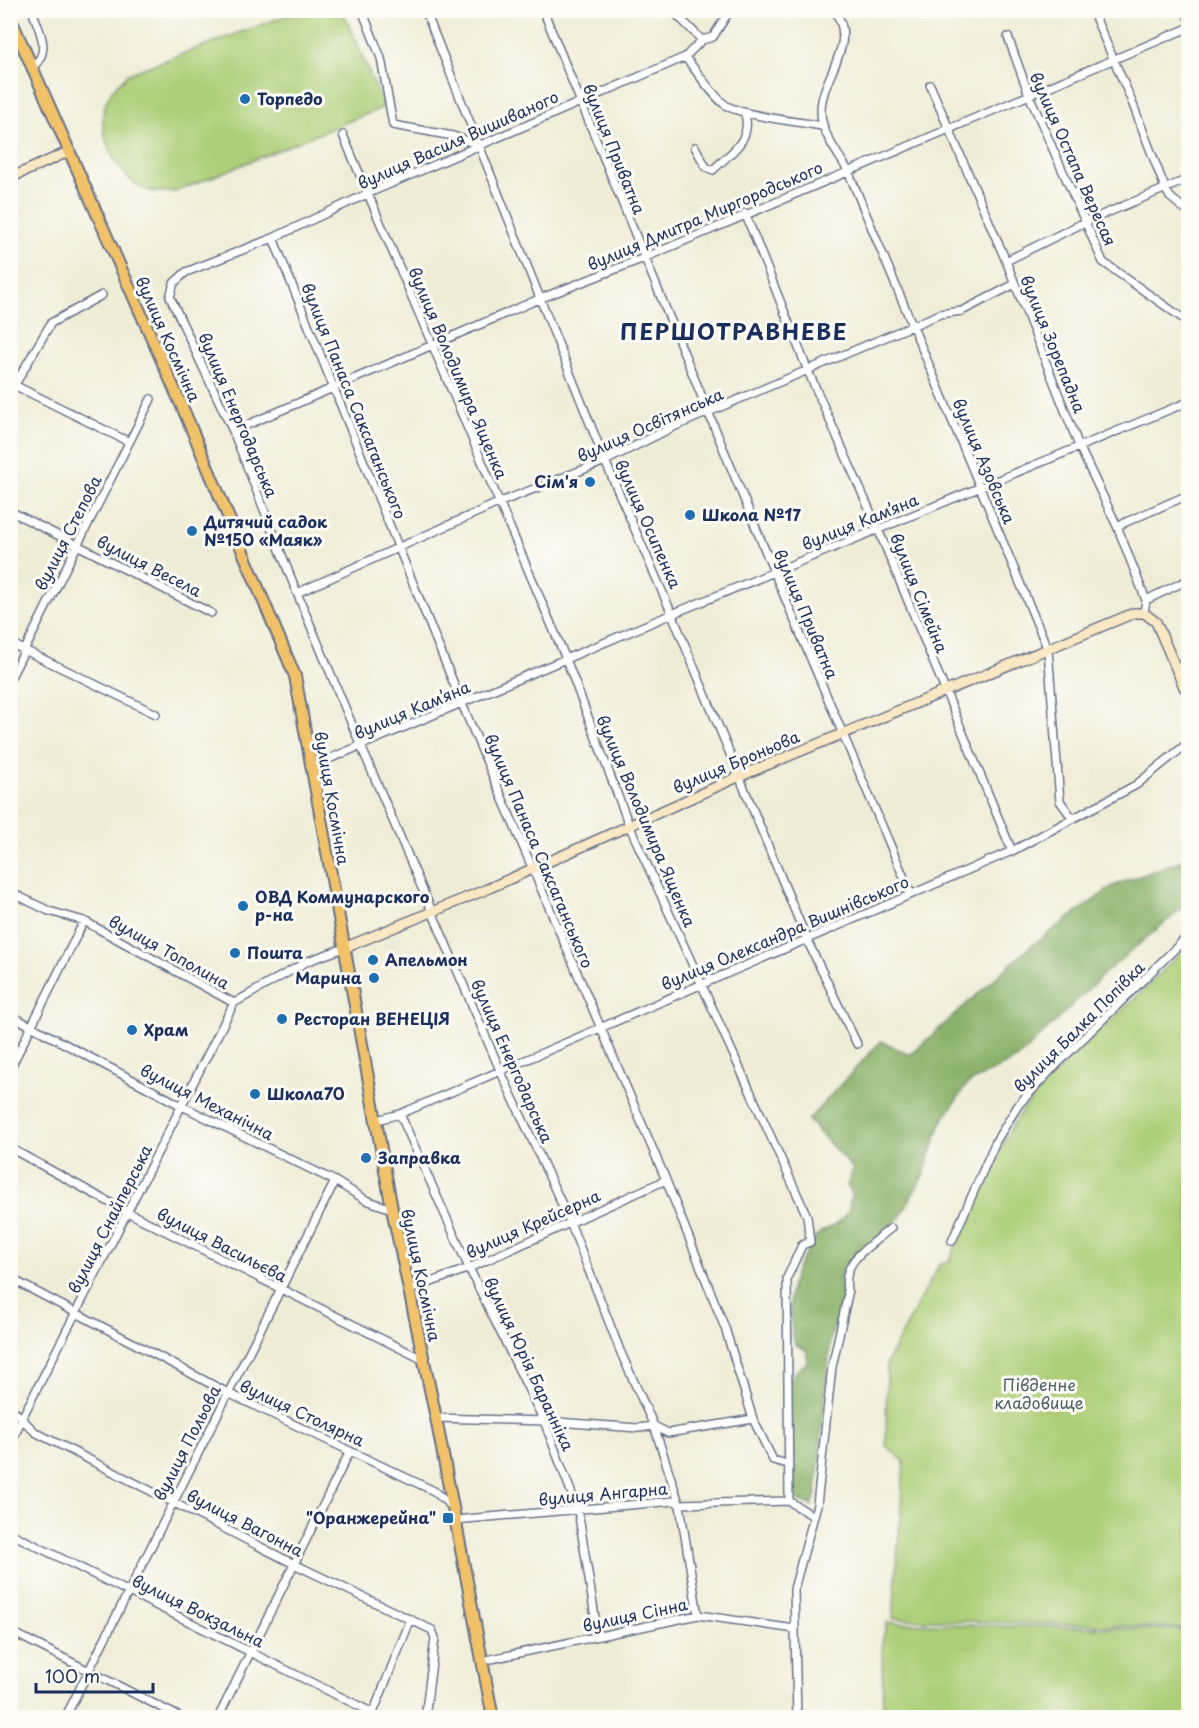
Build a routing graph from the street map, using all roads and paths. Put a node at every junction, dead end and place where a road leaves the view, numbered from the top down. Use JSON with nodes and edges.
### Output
{"nodes":[{"id":1,"x":32,"y":10,"type":"edge"},
{"id":2,"x":362,"y":10,"type":"edge"},
{"id":3,"x":425,"y":10,"type":"edge"},
{"id":4,"x":543,"y":10,"type":"edge"},
{"id":5,"x":672,"y":10,"type":"edge"},
{"id":6,"x":730,"y":10,"type":"edge"},
{"id":7,"x":834,"y":10,"type":"edge"},
{"id":8,"x":1092,"y":10,"type":"edge"},
{"id":9,"x":1186,"y":10,"type":"edge"},
{"id":10,"x":1188,"y":16,"type":"edge"},
{"id":11,"x":10,"y":17,"type":"edge"},
{"id":12,"x":1188,"y":28,"type":"edge"},
{"id":13,"x":1008,"y":37,"type":"dead end"},
{"id":14,"x":702,"y":40,"type":"junction"},
{"id":15,"x":685,"y":57,"type":"junction"},
{"id":16,"x":1112,"y":62,"type":"junction"},
{"id":17,"x":33,"y":67,"type":"junction"},
{"id":18,"x":930,"y":85,"type":"dead end"},
{"id":19,"x":1029,"y":95,"type":"junction"},
{"id":20,"x":580,"y":102,"type":"junction"},
{"id":21,"x":745,"y":114,"type":"junction"},
{"id":22,"x":822,"y":126,"type":"junction"},
{"id":23,"x":949,"y":130,"type":"junction"},
{"id":24,"x":343,"y":135,"type":"dead end"},
{"id":25,"x":479,"y":146,"type":"junction"},
{"id":26,"x":696,"y":147,"type":"dead end"},
{"id":27,"x":70,"y":151,"type":"junction"},
{"id":28,"x":848,"y":171,"type":"junction"},
{"id":29,"x":10,"y":178,"type":"edge"},
{"id":30,"x":1188,"y":179,"type":"edge"},
{"id":31,"x":1165,"y":188,"type":"junction"},
{"id":32,"x":369,"y":193,"type":"junction"},
{"id":33,"x":1188,"y":212,"type":"edge"},
{"id":34,"x":745,"y":213,"type":"junction"},
{"id":35,"x":1085,"y":222,"type":"junction"},
{"id":36,"x":273,"y":238,"type":"junction"},
{"id":37,"x":644,"y":258,"type":"junction"},
{"id":38,"x":1006,"y":261,"type":"junction"},
{"id":39,"x":1015,"y":284,"type":"junction"},
{"id":40,"x":102,"y":295,"type":"dead end"},
{"id":41,"x":170,"y":297,"type":"joint"},
{"id":42,"x":539,"y":299,"type":"junction"},
{"id":43,"x":1188,"y":322,"type":"edge"},
{"id":44,"x":912,"y":327,"type":"junction"},
{"id":45,"x":431,"y":346,"type":"junction"},
{"id":46,"x":808,"y":370,"type":"junction"},
{"id":47,"x":12,"y":387,"type":"edge"},
{"id":48,"x":335,"y":388,"type":"junction"},
{"id":49,"x":151,"y":399,"type":"dead end"},
{"id":50,"x":1188,"y":402,"type":"edge"},
{"id":51,"x":708,"y":414,"type":"junction"},
{"id":52,"x":233,"y":432,"type":"junction"},
{"id":53,"x":129,"y":442,"type":"junction"},
{"id":54,"x":1079,"y":446,"type":"junction"},
{"id":55,"x":605,"y":461,"type":"junction"},
{"id":56,"x":981,"y":487,"type":"junction"},
{"id":57,"x":1188,"y":495,"type":"edge"},
{"id":58,"x":498,"y":503,"type":"junction"},
{"id":59,"x":10,"y":512,"type":"edge"},
{"id":60,"x":1117,"y":526,"type":"junction"},
{"id":61,"x":878,"y":529,"type":"junction"},
{"id":62,"x":77,"y":545,"type":"junction"},
{"id":63,"x":399,"y":547,"type":"junction"},
{"id":64,"x":774,"y":572,"type":"junction"},
{"id":65,"x":1188,"y":580,"type":"edge"},
{"id":66,"x":297,"y":593,"type":"junction"},
{"id":67,"x":1146,"y":600,"type":"junction"},
{"id":68,"x":211,"y":613,"type":"dead end"},
{"id":69,"x":1144,"y":613,"type":"junction"},
{"id":70,"x":672,"y":614,"type":"junction"},
{"id":71,"x":10,"y":643,"type":"edge"},
{"id":72,"x":25,"y":650,"type":"junction"},
{"id":73,"x":1048,"y":650,"type":"junction"},
{"id":74,"x":566,"y":659,"type":"junction"},
{"id":75,"x":10,"y":679,"type":"edge"},
{"id":76,"x":946,"y":692,"type":"junction"},
{"id":77,"x":1188,"y":692,"type":"edge"},
{"id":78,"x":462,"y":704,"type":"junction"},
{"id":79,"x":156,"y":714,"type":"dead end"},
{"id":80,"x":842,"y":734,"type":"junction"},
{"id":81,"x":1188,"y":743,"type":"edge"},
{"id":82,"x":361,"y":746,"type":"junction"},
{"id":83,"x":310,"y":767,"type":"junction"},
{"id":84,"x":738,"y":777,"type":"junction"},
{"id":85,"x":1073,"y":819,"type":"junction"},
{"id":86,"x":629,"y":825,"type":"junction"},
{"id":87,"x":1012,"y":851,"type":"junction"},
{"id":88,"x":531,"y":869,"type":"junction"},
{"id":89,"x":10,"y":892,"type":"edge"},
{"id":90,"x":911,"y":894,"type":"junction"},
{"id":91,"x":432,"y":913,"type":"junction"},
{"id":92,"x":84,"y":921,"type":"junction"},
{"id":93,"x":1188,"y":936,"type":"edge"},
{"id":94,"x":807,"y":940,"type":"junction"},
{"id":95,"x":344,"y":948,"type":"junction"},
{"id":96,"x":701,"y":983,"type":"junction"},
{"id":97,"x":234,"y":1003,"type":"junction"},
{"id":98,"x":10,"y":1015,"type":"edge"},
{"id":99,"x":32,"y":1024,"type":"junction"},
{"id":100,"x":599,"y":1028,"type":"junction"},
{"id":101,"x":857,"y":1044,"type":"dead end"},
{"id":102,"x":10,"y":1069,"type":"edge"},
{"id":103,"x":500,"y":1070,"type":"junction"},
{"id":104,"x":182,"y":1106,"type":"junction"},
{"id":105,"x":400,"y":1114,"type":"junction"},
{"id":106,"x":377,"y":1120,"type":"junction"},
{"id":107,"x":10,"y":1148,"type":"edge"},
{"id":108,"x":666,"y":1180,"type":"junction"},
{"id":109,"x":334,"y":1181,"type":"junction"},
{"id":110,"x":392,"y":1209,"type":"junction"},
{"id":111,"x":129,"y":1213,"type":"junction"},
{"id":112,"x":570,"y":1222,"type":"junction"},
{"id":113,"x":891,"y":1228,"type":"dead end"},
{"id":114,"x":952,"y":1241,"type":"dead end"},
{"id":115,"x":469,"y":1268,"type":"junction"},
{"id":116,"x":10,"y":1278,"type":"edge"},
{"id":117,"x":280,"y":1289,"type":"junction"},
{"id":118,"x":410,"y":1290,"type":"junction"},
{"id":119,"x":77,"y":1313,"type":"junction"},
{"id":120,"x":424,"y":1360,"type":"junction"},
{"id":121,"x":228,"y":1393,"type":"junction"},
{"id":122,"x":10,"y":1407,"type":"edge"},
{"id":123,"x":22,"y":1418,"type":"junction"},
{"id":124,"x":436,"y":1418,"type":"junction"},
{"id":125,"x":753,"y":1419,"type":"junction"},
{"id":126,"x":544,"y":1421,"type":"junction"},
{"id":127,"x":10,"y":1426,"type":"edge"},
{"id":128,"x":654,"y":1426,"type":"junction"},
{"id":129,"x":19,"y":1430,"type":"junction"},
{"id":130,"x":10,"y":1447,"type":"edge"},
{"id":131,"x":350,"y":1450,"type":"junction"},
{"id":132,"x":787,"y":1464,"type":"junction"},
{"id":133,"x":789,"y":1501,"type":"junction"},
{"id":134,"x":173,"y":1502,"type":"junction"},
{"id":135,"x":679,"y":1504,"type":"junction"},
{"id":136,"x":453,"y":1507,"type":"junction"},
{"id":137,"x":578,"y":1510,"type":"junction"},
{"id":138,"x":813,"y":1516,"type":"junction"},
{"id":139,"x":454,"y":1520,"type":"junction"},
{"id":140,"x":10,"y":1533,"type":"edge"},
{"id":141,"x":294,"y":1564,"type":"junction"},
{"id":142,"x":128,"y":1592,"type":"junction"},
{"id":143,"x":698,"y":1615,"type":"junction"},
{"id":144,"x":411,"y":1619,"type":"junction"},
{"id":145,"x":795,"y":1629,"type":"junction"},
{"id":146,"x":10,"y":1631,"type":"edge"},
{"id":147,"x":598,"y":1636,"type":"junction"},
{"id":148,"x":250,"y":1652,"type":"junction"},
{"id":149,"x":482,"y":1660,"type":"junction"},
{"id":150,"x":88,"y":1670,"type":"junction"},
{"id":151,"x":372,"y":1715,"type":"edge"},
{"id":152,"x":64,"y":1718,"type":"edge"},
{"id":153,"x":182,"y":1718,"type":"edge"},
{"id":154,"x":218,"y":1718,"type":"edge"},
{"id":155,"x":425,"y":1718,"type":"edge"},
{"id":156,"x":493,"y":1718,"type":"edge"},
{"id":157,"x":797,"y":1718,"type":"edge"}],
"edges":[{"from":1,"to":17,"type":"street"},
{"from":2,"to":25,"type":"street"},
{"from":3,"to":25,"type":"street","name":"вулиця Осипенка"},
{"from":4,"to":20,"type":"street","name":"вулиця Приватна"},
{"from":5,"to":14,"type":"street"},
{"from":6,"to":14,"type":"street"},
{"from":7,"to":22,"type":"street"},
{"from":8,"to":16,"type":"street"},
{"from":9,"to":10,"type":"street"},
{"from":11,"to":17,"type":"main road","name":"вулиця Космічна"},
{"from":12,"to":16,"type":"street","name":"вулиця Дмитра Миргородського"},
{"from":13,"to":19,"type":"street","name":"вулиця Остапа Вересая"},
{"from":14,"to":15,"type":"street"},
{"from":15,"to":20,"type":"street","name":"вулиця Василя Вишиваного"},
{"from":15,"to":21,"type":"street"},
{"from":16,"to":19,"type":"street","name":"вулиця Дмитра Миргородського"},
{"from":16,"to":31,"type":"street"},
{"from":17,"to":27,"type":"main road","name":"вулиця Космічна"},
{"from":18,"to":23,"type":"street","name":"вулиця Зорепадна"},
{"from":19,"to":23,"type":"street","name":"вулиця Дмитра Миргородського"},
{"from":19,"to":35,"type":"street","name":"вулиця Остапа Вересая"},
{"from":20,"to":25,"type":"street","name":"вулиця Василя Вишиваного"},
{"from":20,"to":37,"type":"street","name":"вулиця Приватна"},
{"from":21,"to":22,"type":"street"},
{"from":21,"to":26,"type":"street"},
{"from":22,"to":28,"type":"street","name":"вулиця Азовська"},
{"from":23,"to":28,"type":"street","name":"вулиця Дмитра Миргородського"},
{"from":23,"to":38,"type":"street","name":"вулиця Зорепадна"},
{"from":24,"to":32,"type":"street","name":"вулиця Володимира Ященка"},
{"from":25,"to":32,"type":"street","name":"вулиця Василя Вишиваного"},
{"from":25,"to":42,"type":"street","name":"вулиця Осипенка"},
{"from":27,"to":29,"type":"street"},
{"from":27,"to":83,"type":"main road","name":"вулиця Космічна"},
{"from":28,"to":34,"type":"street","name":"вулиця Дмитра Миргородського"},
{"from":28,"to":44,"type":"street","name":"вулиця Азовська"},
{"from":30,"to":31,"type":"street"},
{"from":31,"to":33,"type":"street"},
{"from":31,"to":35,"type":"street"},
{"from":32,"to":36,"type":"street","name":"вулиця Василя Вишиваного"},
{"from":32,"to":45,"type":"street","name":"вулиця Володимира Ященка"},
{"from":34,"to":37,"type":"street","name":"вулиця Дмитра Миргородського"},
{"from":34,"to":46,"type":"street","name":"вулиця Сімейна"},
{"from":35,"to":38,"type":"street"},
{"from":35,"to":43,"type":"street","name":"вулиця Остапа Вересая"},
{"from":36,"to":41,"type":"street","name":"вулиця Василя Вишиваного"},
{"from":36,"to":48,"type":"street","name":"вулиця Панаса Саксаганського"},
{"from":37,"to":42,"type":"street","name":"вулиця Дмитра Миргородського"},
{"from":37,"to":51,"type":"street","name":"вулиця Приватна"},
{"from":38,"to":39,"type":"street","name":"вулиця Зорепадна"},
{"from":39,"to":44,"type":"street","name":"вулиця Освітянська"},
{"from":39,"to":54,"type":"street","name":"вулиця Зорепадна"},
{"from":40,"to":47,"type":"street"},
{"from":41,"to":52,"type":"street","name":"вулиця Енергодарська"},
{"from":42,"to":45,"type":"street","name":"вулиця Дмитра Миргородського"},
{"from":42,"to":55,"type":"street","name":"вулиця Осипенка"},
{"from":44,"to":46,"type":"street","name":"вулиця Освітянська"},
{"from":44,"to":56,"type":"street","name":"вулиця Азовська"},
{"from":45,"to":48,"type":"street","name":"вулиця Дмитра Миргородського"},
{"from":45,"to":58,"type":"street","name":"вулиця Володимира Ященка"},
{"from":46,"to":51,"type":"street","name":"вулиця Освітянська"},
{"from":46,"to":61,"type":"street","name":"вулиця Сімейна"},
{"from":47,"to":53,"type":"street"},
{"from":48,"to":52,"type":"street","name":"вулиця Дмитра Миргородського"},
{"from":48,"to":63,"type":"street","name":"вулиця Панаса Саксаганського"},
{"from":49,"to":53,"type":"street","name":"вулиця Степова"},
{"from":50,"to":54,"type":"street","name":"вулиця Кам’яна"},
{"from":51,"to":55,"type":"street","name":"вулиця Освітянська"},
{"from":51,"to":64,"type":"street","name":"вулиця Приватна"},
{"from":52,"to":66,"type":"street","name":"вулиця Енергодарська"},
{"from":53,"to":62,"type":"street","name":"вулиця Степова"},
{"from":54,"to":56,"type":"street","name":"вулиця Кам’яна"},
{"from":54,"to":60,"type":"street","name":"вулиця Зорепадна"},
{"from":55,"to":58,"type":"street","name":"вулиця Освітянська"},
{"from":55,"to":70,"type":"street","name":"вулиця Осипенка"},
{"from":56,"to":61,"type":"street","name":"вулиця Кам’яна"},
{"from":56,"to":73,"type":"street","name":"вулиця Азовська"},
{"from":57,"to":60,"type":"street"},
{"from":58,"to":63,"type":"street","name":"вулиця Освітянська"},
{"from":58,"to":74,"type":"street","name":"вулиця Володимира Ященка"},
{"from":59,"to":62,"type":"street","name":"вулиця Весела"},
{"from":60,"to":67,"type":"street","name":"вулиця Зорепадна"},
{"from":61,"to":64,"type":"street","name":"вулиця Кам’яна"},
{"from":61,"to":76,"type":"street","name":"вулиця Сімейна"},
{"from":62,"to":68,"type":"street","name":"вулиця Весела"},
{"from":62,"to":72,"type":"street","name":"вулиця Степова"},
{"from":63,"to":66,"type":"street","name":"вулиця Освітянська"},
{"from":63,"to":78,"type":"street","name":"вулиця Панаса Саксаганського"},
{"from":64,"to":70,"type":"street","name":"вулиця Кам’яна"},
{"from":64,"to":80,"type":"street","name":"вулиця Приватна"},
{"from":65,"to":67,"type":"street"},
{"from":66,"to":82,"type":"street","name":"вулиця Енергодарська"},
{"from":67,"to":69,"type":"street"},
{"from":69,"to":73,"type":"street","name":"вулиця Броньова"},
{"from":69,"to":77,"type":"street"},
{"from":70,"to":74,"type":"street","name":"вулиця Кам’яна"},
{"from":70,"to":84,"type":"street","name":"вулиця Осипенка"},
{"from":71,"to":72,"type":"street"},
{"from":72,"to":75,"type":"street","name":"вулиця Степова"},
{"from":72,"to":79,"type":"street"},
{"from":73,"to":76,"type":"street","name":"вулиця Броньова"},
{"from":73,"to":85,"type":"street","name":"вулиця Азовська"},
{"from":74,"to":78,"type":"street","name":"вулиця Кам’яна"},
{"from":74,"to":86,"type":"street","name":"вулиця Володимира Ященка"},
{"from":76,"to":80,"type":"street","name":"вулиця Броньова"},
{"from":76,"to":87,"type":"street","name":"вулиця Сімейна"},
{"from":78,"to":82,"type":"street","name":"вулиця Кам’яна"},
{"from":78,"to":88,"type":"street","name":"вулиця Панаса Саксаганського"},
{"from":80,"to":84,"type":"street","name":"вулиця Броньова"},
{"from":80,"to":90,"type":"street","name":"вулиця Приватна"},
{"from":81,"to":85,"type":"street","name":"вулиця Олександра Вишнівського"},
{"from":82,"to":83,"type":"street","name":"вулиця Кам’яна"},
{"from":82,"to":91,"type":"street","name":"вулиця Енергодарська"},
{"from":83,"to":95,"type":"main road","name":"вулиця Космічна"},
{"from":84,"to":86,"type":"street","name":"вулиця Броньова"},
{"from":84,"to":94,"type":"street","name":"вулиця Осипенка"},
{"from":85,"to":87,"type":"street","name":"вулиця Олександра Вишнівського"},
{"from":86,"to":88,"type":"street","name":"вулиця Броньова"},
{"from":86,"to":96,"type":"street","name":"вулиця Володимира Ященка"},
{"from":87,"to":90,"type":"street","name":"вулиця Олександра Вишнівського"},
{"from":88,"to":91,"type":"street","name":"вулиця Броньова"},
{"from":88,"to":100,"type":"street","name":"вулиця Панаса Саксаганського"},
{"from":89,"to":92,"type":"street","name":"вулиця Тополина"},
{"from":90,"to":94,"type":"street","name":"вулиця Олександра Вишнівського"},
{"from":91,"to":95,"type":"street","name":"вулиця Броньова"},
{"from":91,"to":103,"type":"street","name":"вулиця Енергодарська"},
{"from":92,"to":97,"type":"street","name":"вулиця Тополина"},
{"from":92,"to":99,"type":"street"},
{"from":93,"to":114,"type":"street","name":"вулиця Балка Попівка"},
{"from":94,"to":96,"type":"street","name":"вулиця Олександра Вишнівського"},
{"from":94,"to":101,"type":"street","name":"вулиця Осипенка"},
{"from":95,"to":97,"type":"street","name":"вулиця Тополина"},
{"from":95,"to":106,"type":"main road","name":"вулиця Космічна"},
{"from":96,"to":100,"type":"street","name":"вулиця Олександра Вишнівського"},
{"from":96,"to":132,"type":"street","name":"вулиця Володимира Ященка"},
{"from":97,"to":104,"type":"street","name":"вулиця Снайперська"},
{"from":98,"to":99,"type":"street","name":"вулиця Механічна"},
{"from":99,"to":102,"type":"street"},
{"from":99,"to":104,"type":"street","name":"вулиця Механічна"},
{"from":100,"to":103,"type":"street","name":"вулиця Олександра Вишнівського"},
{"from":100,"to":108,"type":"street","name":"вулиця Панаса Саксаганського"},
{"from":103,"to":105,"type":"street","name":"вулиця Олександра Вишнівського"},
{"from":103,"to":112,"type":"street","name":"вулиця Енергодарська"},
{"from":104,"to":109,"type":"street","name":"вулиця Механічна"},
{"from":104,"to":111,"type":"street","name":"вулиця Снайперська"},
{"from":105,"to":106,"type":"street","name":"вулиця Олександра Вишнівського"},
{"from":105,"to":115,"type":"street","name":"вулиця Юрія Баранніка"},
{"from":106,"to":110,"type":"main road","name":"вулиця Космічна"},
{"from":107,"to":111,"type":"street","name":"вулиця Васильєва"},
{"from":108,"to":112,"type":"street","name":"вулиця Крейсерна"},
{"from":108,"to":125,"type":"street","name":"вулиця Панаса Саксаганського"},
{"from":109,"to":110,"type":"street","name":"вулиця Механічна"},
{"from":109,"to":117,"type":"street","name":"вулиця Польова"},
{"from":110,"to":118,"type":"main road","name":"вулиця Космічна"},
{"from":111,"to":117,"type":"street","name":"вулиця Васильєва"},
{"from":111,"to":119,"type":"street","name":"вулиця Снайперська"},
{"from":112,"to":115,"type":"street","name":"вулиця Крейсерна"},
{"from":112,"to":128,"type":"street","name":"вулиця Енергодарська"},
{"from":113,"to":138,"type":"street"},
{"from":115,"to":118,"type":"street","name":"вулиця Крейсерна"},
{"from":115,"to":126,"type":"street","name":"вулиця Юрія Баранніка"},
{"from":116,"to":119,"type":"street","name":"вулиця Столярна"},
{"from":117,"to":120,"type":"street","name":"вулиця Васильєва"},
{"from":117,"to":121,"type":"street","name":"вулиця Польова"},
{"from":118,"to":120,"type":"main road","name":"вулиця Космічна"},
{"from":119,"to":121,"type":"street","name":"вулиця Столярна"},
{"from":119,"to":123,"type":"street","name":"вулиця Снайперська"},
{"from":120,"to":124,"type":"main road","name":"вулиця Космічна"},
{"from":121,"to":131,"type":"street","name":"вулиця Столярна"},
{"from":121,"to":134,"type":"street","name":"вулиця Польова"},
{"from":122,"to":123,"type":"street","name":"вулиця Вагонна"},
{"from":123,"to":129,"type":"street","name":"вулиця Снайперська"},
{"from":123,"to":134,"type":"street","name":"вулиця Вагонна"},
{"from":124,"to":126,"type":"street"},
{"from":124,"to":136,"type":"main road","name":"вулиця Космічна"},
{"from":125,"to":128,"type":"street"},
{"from":125,"to":132,"type":"street","name":"вулиця Панаса Саксаганського"},
{"from":126,"to":128,"type":"street"},
{"from":126,"to":137,"type":"street","name":"вулиця Юрія Баранніка"},
{"from":127,"to":129,"type":"street"},
{"from":128,"to":135,"type":"street","name":"вулиця Енергодарська"},
{"from":129,"to":130,"type":"street","name":"вулиця Снайперська"},
{"from":131,"to":136,"type":"street","name":"вулиця Столярна"},
{"from":131,"to":141,"type":"street"},
{"from":132,"to":133,"type":"street","name":"вулиця Володимира Ященка"},
{"from":133,"to":135,"type":"street","name":"вулиця Ангарна"},
{"from":133,"to":138,"type":"street"},
{"from":134,"to":141,"type":"street","name":"вулиця Вагонна"},
{"from":134,"to":142,"type":"street","name":"вулиця Польова"},
{"from":135,"to":137,"type":"street","name":"вулиця Ангарна"},
{"from":135,"to":143,"type":"street","name":"вулиця Енергодарська"},
{"from":136,"to":139,"type":"main road","name":"вулиця Космічна"},
{"from":137,"to":139,"type":"street","name":"вулиця Ангарна"},
{"from":137,"to":147,"type":"street","name":"вулиця Юрія Баранніка"},
{"from":138,"to":145,"type":"street"},
{"from":139,"to":149,"type":"main road","name":"вулиця Космічна"},
{"from":140,"to":142,"type":"street","name":"вулиця Вокзальна"},
{"from":141,"to":144,"type":"street","name":"вулиця Вагонна"},
{"from":141,"to":148,"type":"street"},
{"from":142,"to":148,"type":"street","name":"вулиця Вокзальна"},
{"from":142,"to":150,"type":"street","name":"вулиця Польова"},
{"from":143,"to":145,"type":"street","name":"вулиця Сінна"},
{"from":143,"to":147,"type":"street","name":"вулиця Сінна"},
{"from":144,"to":151,"type":"street"},
{"from":144,"to":155,"type":"street","name":"вулиця Вагонна"},
{"from":145,"to":157,"type":"street"},
{"from":146,"to":150,"type":"street"},
{"from":147,"to":149,"type":"street","name":"вулиця Сінна"},
{"from":148,"to":151,"type":"street","name":"вулиця Вокзальна"},
{"from":148,"to":154,"type":"street"},
{"from":149,"to":156,"type":"main road","name":"вулиця Космічна"},
{"from":150,"to":152,"type":"street","name":"вулиця Польова"},
{"from":150,"to":153,"type":"street"}]}
